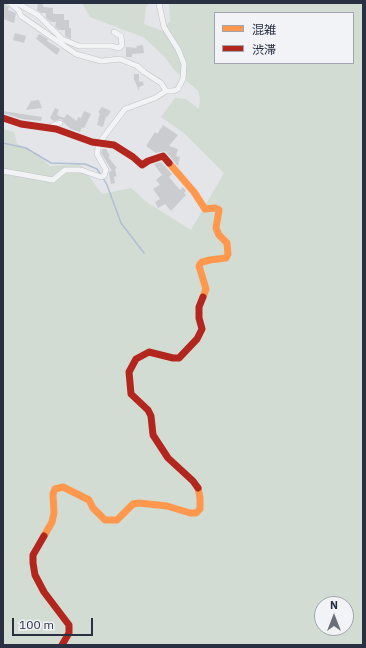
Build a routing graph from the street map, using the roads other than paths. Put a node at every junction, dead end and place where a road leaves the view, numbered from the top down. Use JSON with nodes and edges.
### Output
{"nodes":[{"id":1,"x":10,"y":3,"type":"edge"},
{"id":2,"x":17,"y":3,"type":"edge"},
{"id":3,"x":160,"y":3,"type":"edge"},
{"id":4,"x":114,"y":32,"type":"dead end"},
{"id":5,"x":166,"y":91,"type":"junction"},
{"id":6,"x":3,"y":118,"type":"edge"},
{"id":7,"x":60,"y":123,"type":"dead end"},
{"id":8,"x":47,"y":128,"type":"junction"},
{"id":9,"x":99,"y":143,"type":"junction"},
{"id":10,"x":3,"y":171,"type":"edge"},
{"id":11,"x":62,"y":645,"type":"edge"}],
"edges":[{"from":1,"to":5,"type":"street"},
{"from":2,"to":4,"type":"street"},
{"from":3,"to":5,"type":"street"},
{"from":5,"to":9,"type":"street"},
{"from":6,"to":8,"type":"street"},
{"from":7,"to":8,"type":"street"},
{"from":8,"to":9,"type":"street"},
{"from":9,"to":10,"type":"street"},
{"from":9,"to":11,"type":"street"}]}
